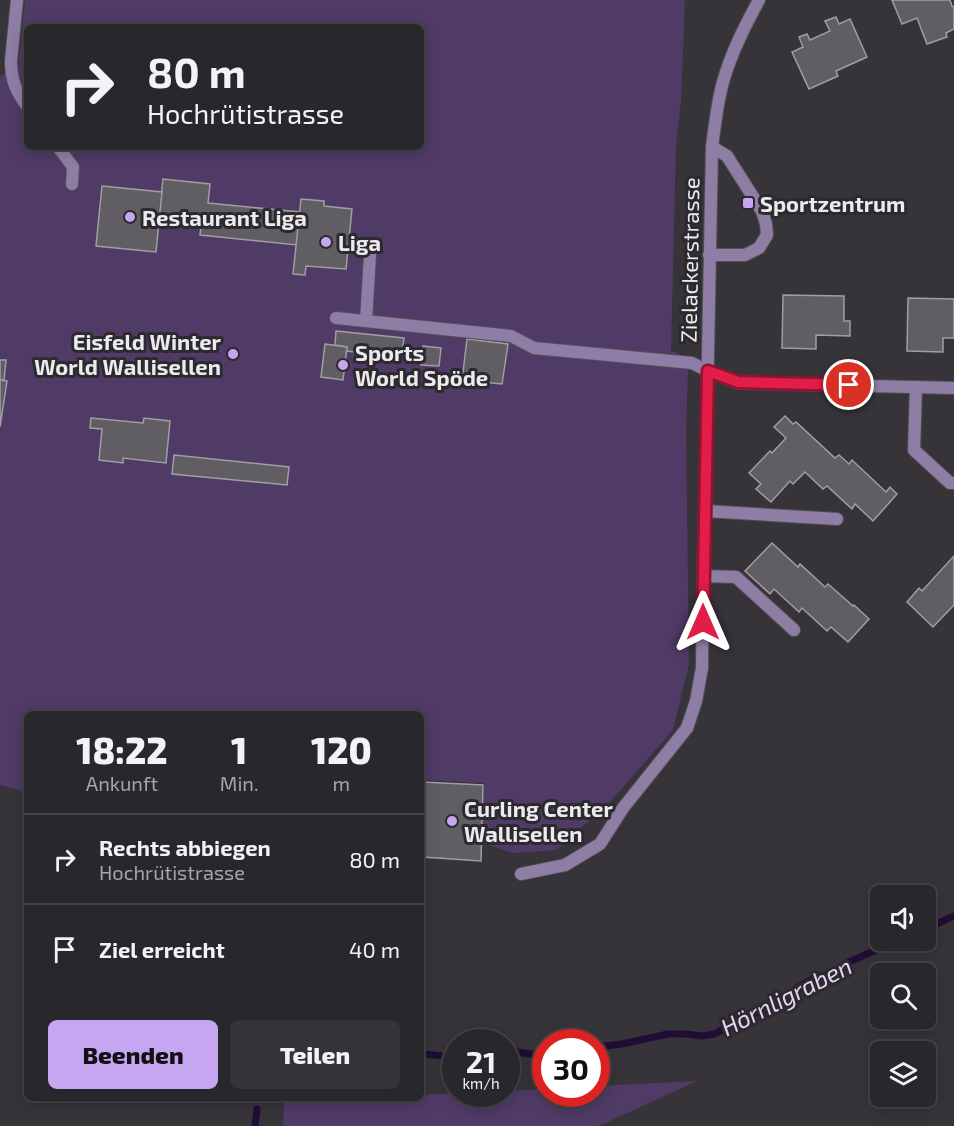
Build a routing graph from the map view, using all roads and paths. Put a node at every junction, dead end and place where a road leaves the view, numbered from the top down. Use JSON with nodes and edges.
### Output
{"nodes":[{"id":1,"x":17,"y":0,"type":"edge"},
{"id":2,"x":759,"y":0,"type":"edge"},
{"id":3,"x":24,"y":102,"type":"edge"},
{"id":4,"x":712,"y":147,"type":"junction"},
{"id":5,"x":60,"y":150,"type":"edge"},
{"id":6,"x":72,"y":184,"type":"dead end"},
{"id":7,"x":370,"y":255,"type":"dead end"},
{"id":8,"x":710,"y":255,"type":"junction"},
{"id":9,"x":336,"y":318,"type":"dead end"},
{"id":10,"x":366,"y":321,"type":"junction"},
{"id":11,"x":708,"y":371,"type":"junction"},
{"id":12,"x":916,"y":387,"type":"junction"},
{"id":13,"x":954,"y":388,"type":"edge"},
{"id":14,"x":954,"y":483,"type":"edge"},
{"id":15,"x":705,"y":511,"type":"junction"},
{"id":16,"x":837,"y":519,"type":"dead end"},
{"id":17,"x":703,"y":576,"type":"junction"},
{"id":18,"x":794,"y":630,"type":"dead end"},
{"id":19,"x":521,"y":874,"type":"dead end"}],
"edges":[{"from":1,"to":3,"type":"street"},
{"from":2,"to":4,"type":"street","name":"Zielackerstrasse"},
{"from":4,"to":8,"type":"street","name":"Zielackerstrasse"},
{"from":4,"to":8,"type":"street"},
{"from":5,"to":6,"type":"street"},
{"from":7,"to":10,"type":"street"},
{"from":8,"to":11,"type":"street","name":"Zielackerstrasse"},
{"from":9,"to":10,"type":"street"},
{"from":10,"to":11,"type":"street"},
{"from":11,"to":12,"type":"street"},
{"from":11,"to":15,"type":"street","name":"Zielackerstrasse"},
{"from":12,"to":13,"type":"street"},
{"from":12,"to":14,"type":"street"},
{"from":15,"to":16,"type":"street"},
{"from":15,"to":17,"type":"street","name":"Zielackerstrasse"},
{"from":17,"to":18,"type":"street"},
{"from":17,"to":19,"type":"street","name":"Zielackerstrasse"}]}
